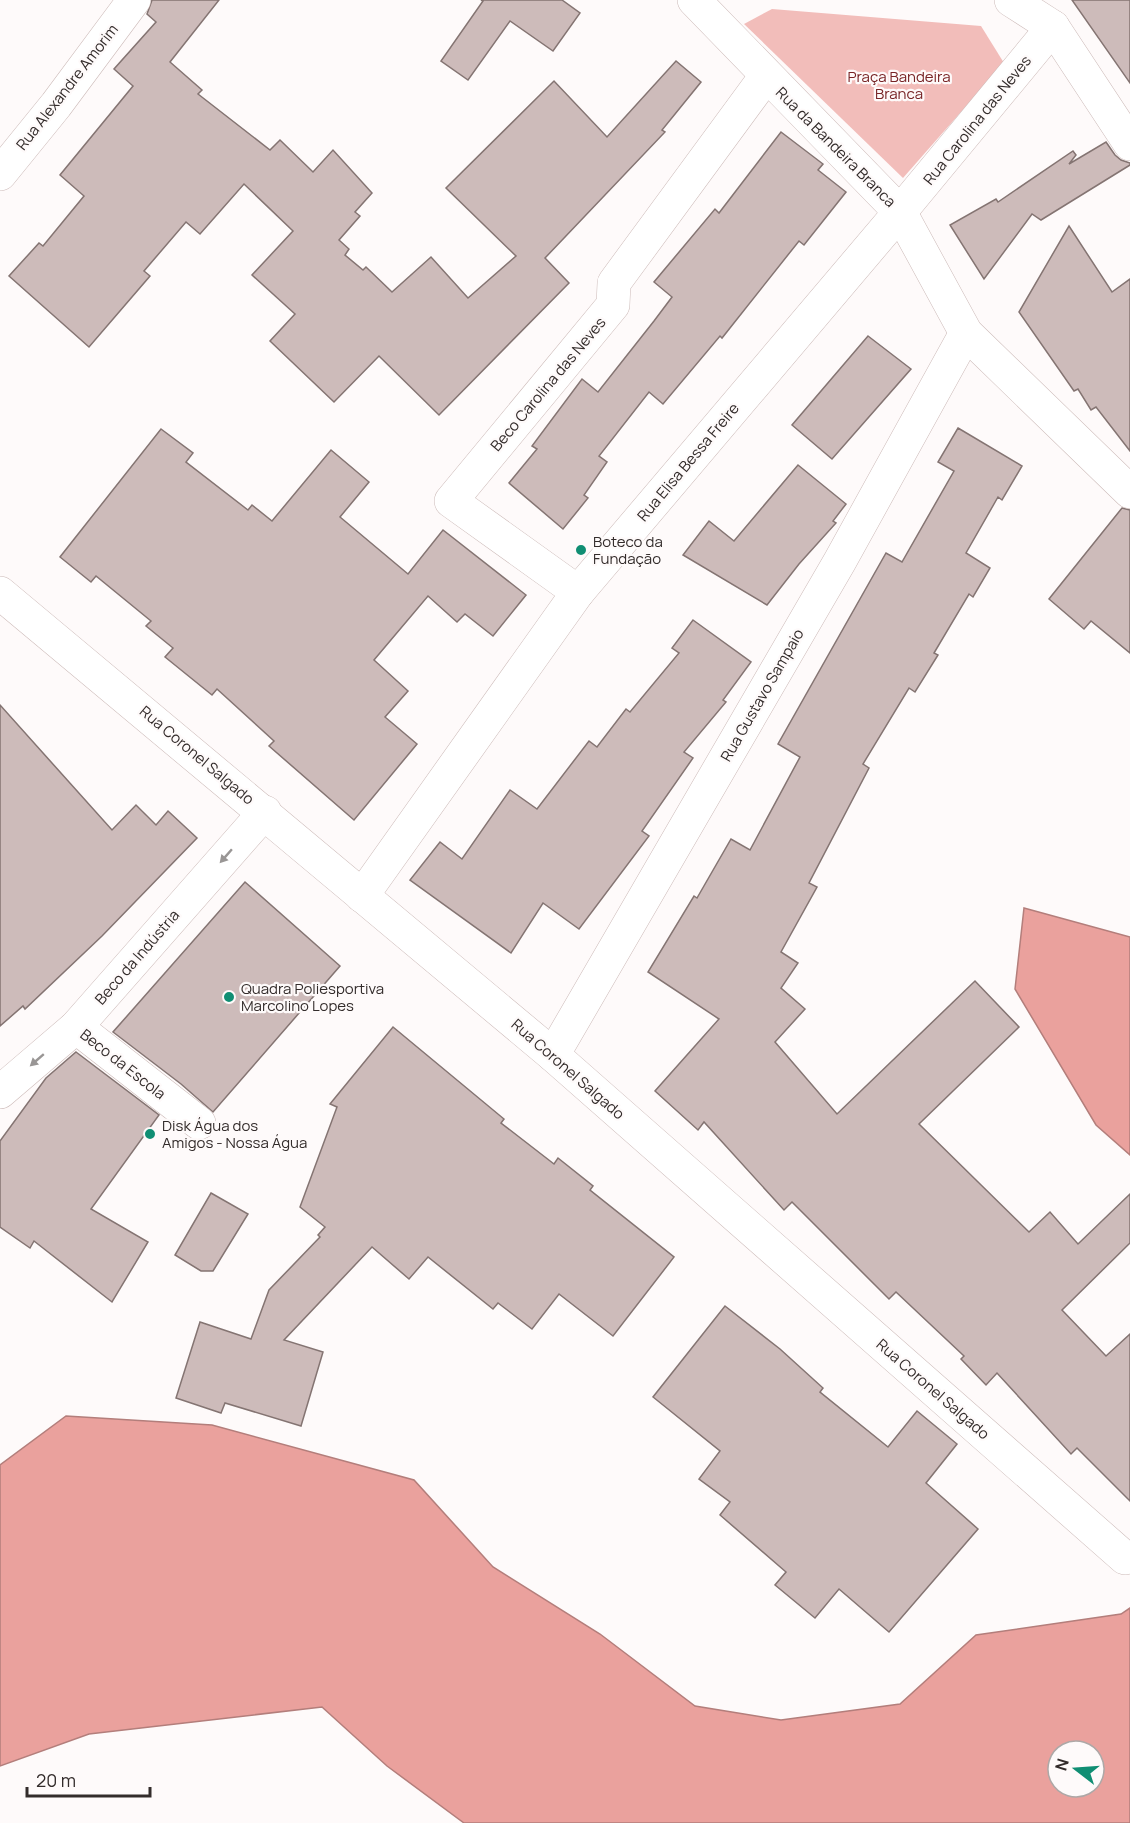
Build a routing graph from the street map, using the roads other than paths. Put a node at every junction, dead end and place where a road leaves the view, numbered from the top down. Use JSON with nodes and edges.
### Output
{"nodes":[{"id":1,"x":134,"y":0,"type":"edge"},
{"id":2,"x":694,"y":0,"type":"edge"},
{"id":3,"x":1011,"y":0,"type":"edge"},
{"id":4,"x":1053,"y":27,"type":"junction"},
{"id":5,"x":766,"y":76,"type":"junction"},
{"id":6,"x":1130,"y":144,"type":"edge"},
{"id":7,"x":0,"y":174,"type":"edge"},
{"id":8,"x":900,"y":212,"type":"junction"},
{"id":9,"x":966,"y":333,"type":"junction"},
{"id":10,"x":1130,"y":492,"type":"edge"},
{"id":11,"x":578,"y":592,"type":"junction"},
{"id":12,"x":0,"y":593,"type":"edge"},
{"id":13,"x":265,"y":812,"type":"junction"},
{"id":14,"x":362,"y":896,"type":"junction"},
{"id":15,"x":76,"y":1027,"type":"junction"},
{"id":16,"x":553,"y":1055,"type":"junction"},
{"id":17,"x":0,"y":1092,"type":"edge"},
{"id":18,"x":199,"y":1123,"type":"dead end"},
{"id":19,"x":1125,"y":1558,"type":"dead end"}],
"edges":[{"from":1,"to":7,"type":"street","name":"Rua Alexandre Amorim"},
{"from":2,"to":5,"type":"street","name":"Rua da Bandeira Branca"},
{"from":3,"to":4,"type":"street"},
{"from":4,"to":6,"type":"street"},
{"from":4,"to":8,"type":"street","name":"Rua Carolina das Neves"},
{"from":5,"to":8,"type":"street","name":"Rua da Bandeira Branca"},
{"from":5,"to":11,"type":"street","name":"Beco Carolina das Neves"},
{"from":8,"to":9,"type":"street","name":"Rua da Bandeira Branca"},
{"from":8,"to":11,"type":"street","name":"Rua Elisa Bessa Freire"},
{"from":9,"to":10,"type":"street","name":"Rua da Bandeira Branca"},
{"from":9,"to":16,"type":"street","name":"Rua Gustavo Sampaio"},
{"from":11,"to":14,"type":"street","name":"Rua Elisa Bessa Freire"},
{"from":12,"to":13,"type":"street","name":"Rua Coronel Salgado"},
{"from":13,"to":14,"type":"street","name":"Rua Coronel Salgado"},
{"from":13,"to":15,"type":"street","name":"Beco da Indústria","one_way":true},
{"from":14,"to":16,"type":"street","name":"Rua Coronel Salgado"},
{"from":15,"to":17,"type":"street","name":"Beco da Indústria","one_way":true},
{"from":15,"to":18,"type":"street","name":"Beco da Escola"},
{"from":16,"to":19,"type":"street","name":"Rua Coronel Salgado"}]}
